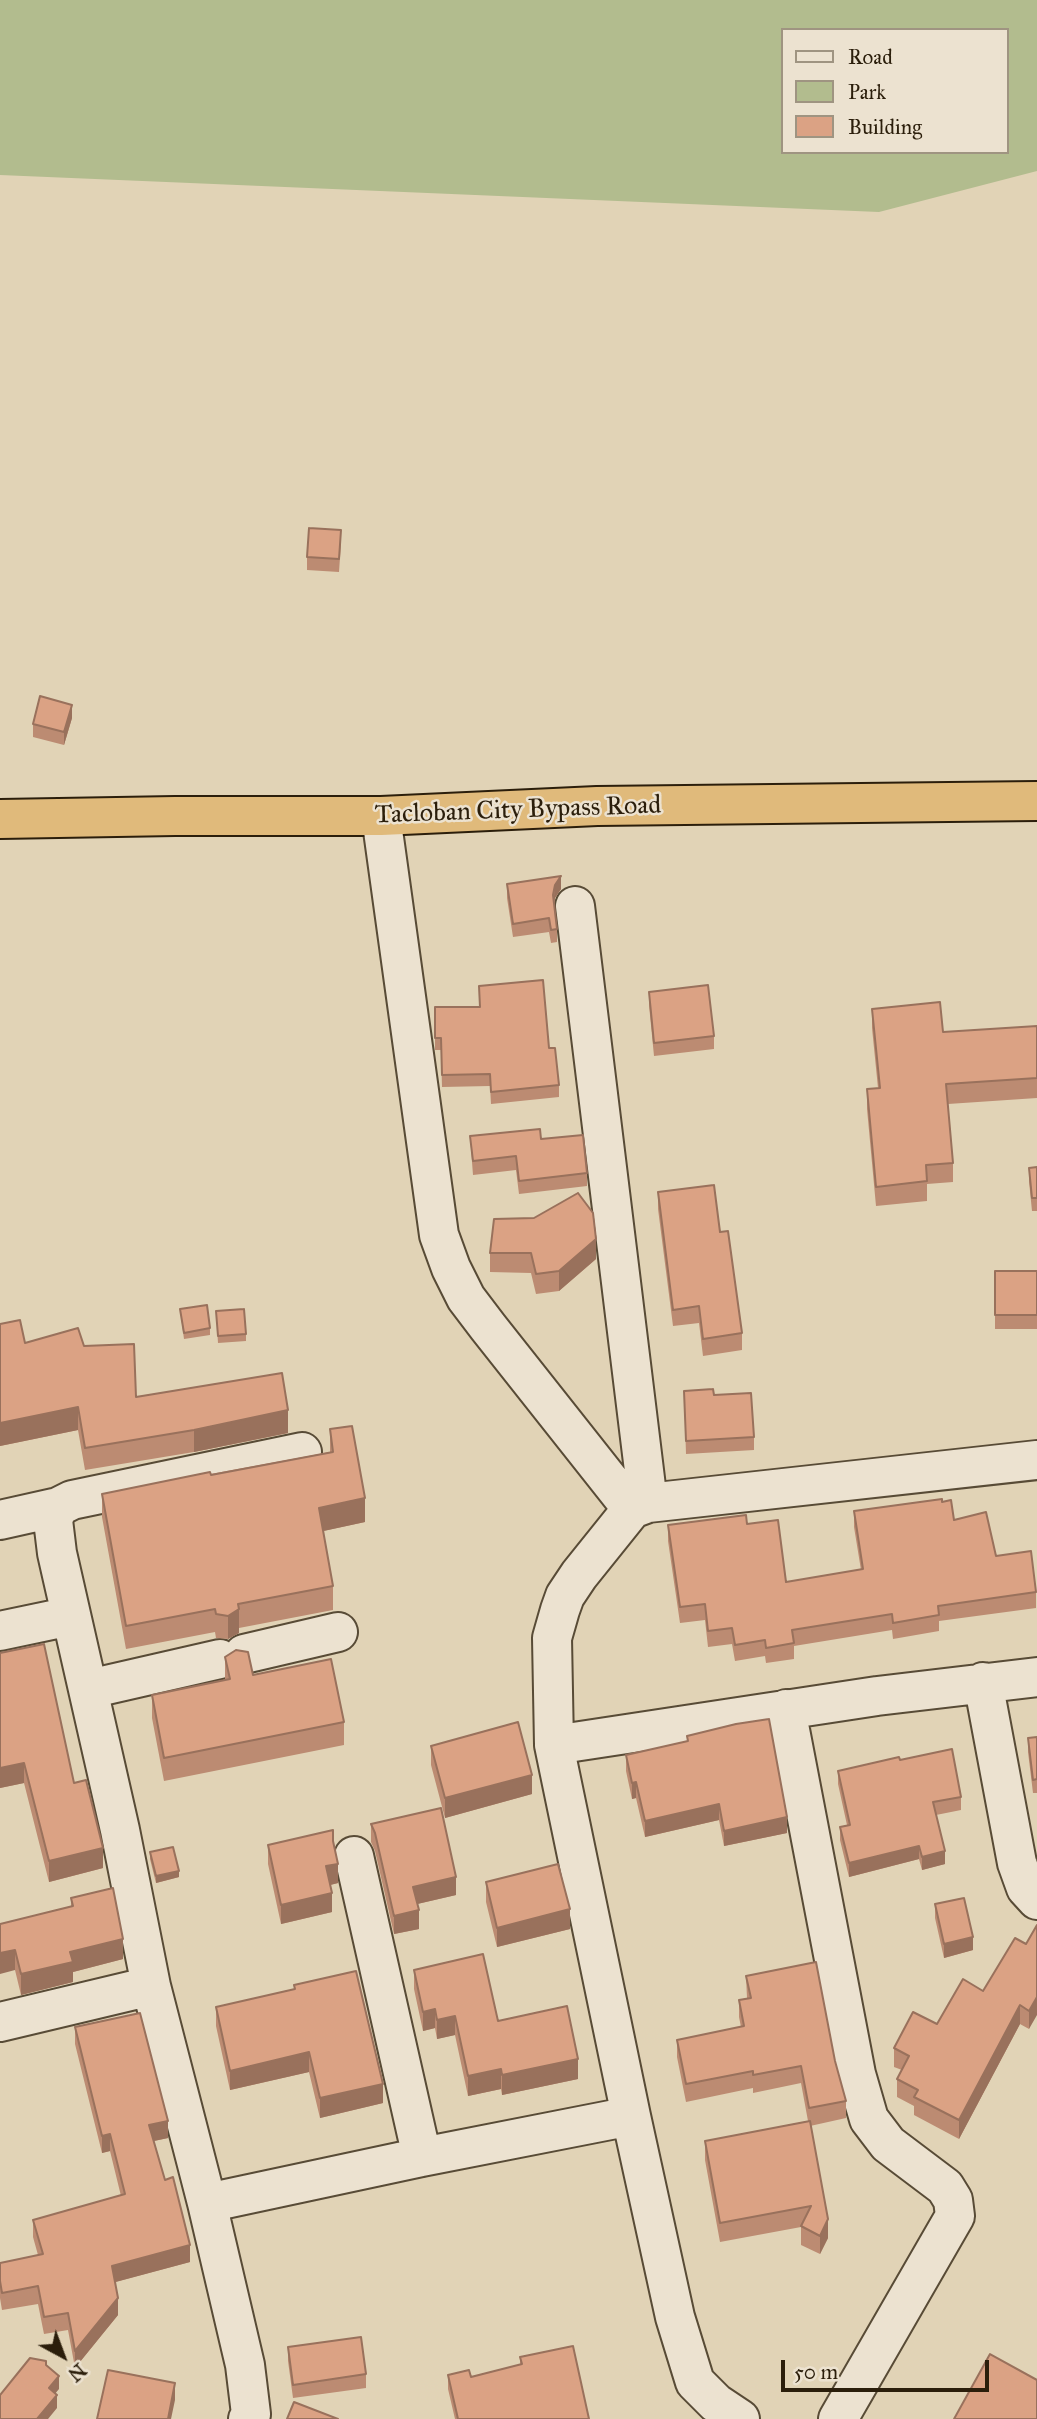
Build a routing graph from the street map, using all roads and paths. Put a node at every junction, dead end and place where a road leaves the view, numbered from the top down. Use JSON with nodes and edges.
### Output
{"nodes":[{"id":1,"x":1037,"y":801,"type":"edge"},
{"id":2,"x":381,"y":816,"type":"junction"},
{"id":3,"x":0,"y":819,"type":"edge"},
{"id":4,"x":575,"y":906,"type":"dead end"},
{"id":5,"x":302,"y":1452,"type":"dead end"},
{"id":6,"x":1037,"y":1460,"type":"edge"},
{"id":7,"x":640,"y":1506,"type":"junction"},
{"id":8,"x":58,"y":1507,"type":"junction"},
{"id":9,"x":0,"y":1520,"type":"edge"},
{"id":10,"x":71,"y":1616,"type":"junction"},
{"id":11,"x":0,"y":1631,"type":"edge"},
{"id":12,"x":338,"y":1632,"type":"dead end"},
{"id":13,"x":1037,"y":1677,"type":"edge"},
{"id":14,"x":983,"y":1682,"type":"junction"},
{"id":15,"x":89,"y":1689,"type":"junction"},
{"id":16,"x":786,"y":1709,"type":"junction"},
{"id":17,"x":554,"y":1745,"type":"junction"},
{"id":18,"x":354,"y":1856,"type":"dead end"},
{"id":19,"x":1037,"y":1900,"type":"edge"},
{"id":20,"x":151,"y":1986,"type":"junction"},
{"id":21,"x":0,"y":2022,"type":"edge"},
{"id":22,"x":631,"y":2116,"type":"junction"},
{"id":23,"x":422,"y":2157,"type":"junction"},
{"id":24,"x":207,"y":2203,"type":"junction"},
{"id":25,"x":248,"y":2419,"type":"edge"},
{"id":26,"x":740,"y":2419,"type":"edge"},
{"id":27,"x":838,"y":2419,"type":"edge"}],
"edges":[{"from":1,"to":2,"type":"highway","name":"Tacloban City Bypass Road"},
{"from":2,"to":3,"type":"highway","name":"Tacloban City Bypass Road"},
{"from":2,"to":7,"type":"street"},
{"from":4,"to":7,"type":"street"},
{"from":5,"to":8,"type":"street"},
{"from":6,"to":7,"type":"street"},
{"from":7,"to":17,"type":"street"},
{"from":8,"to":9,"type":"street"},
{"from":8,"to":10,"type":"street"},
{"from":10,"to":11,"type":"street"},
{"from":10,"to":15,"type":"street"},
{"from":12,"to":15,"type":"street"},
{"from":13,"to":14,"type":"street"},
{"from":14,"to":16,"type":"street"},
{"from":14,"to":19,"type":"street"},
{"from":15,"to":20,"type":"street"},
{"from":16,"to":17,"type":"street"},
{"from":16,"to":27,"type":"street"},
{"from":17,"to":22,"type":"street"},
{"from":18,"to":23,"type":"street"},
{"from":20,"to":21,"type":"street"},
{"from":20,"to":24,"type":"street"},
{"from":22,"to":23,"type":"street"},
{"from":22,"to":26,"type":"street"},
{"from":23,"to":24,"type":"street"},
{"from":24,"to":25,"type":"street"}]}
